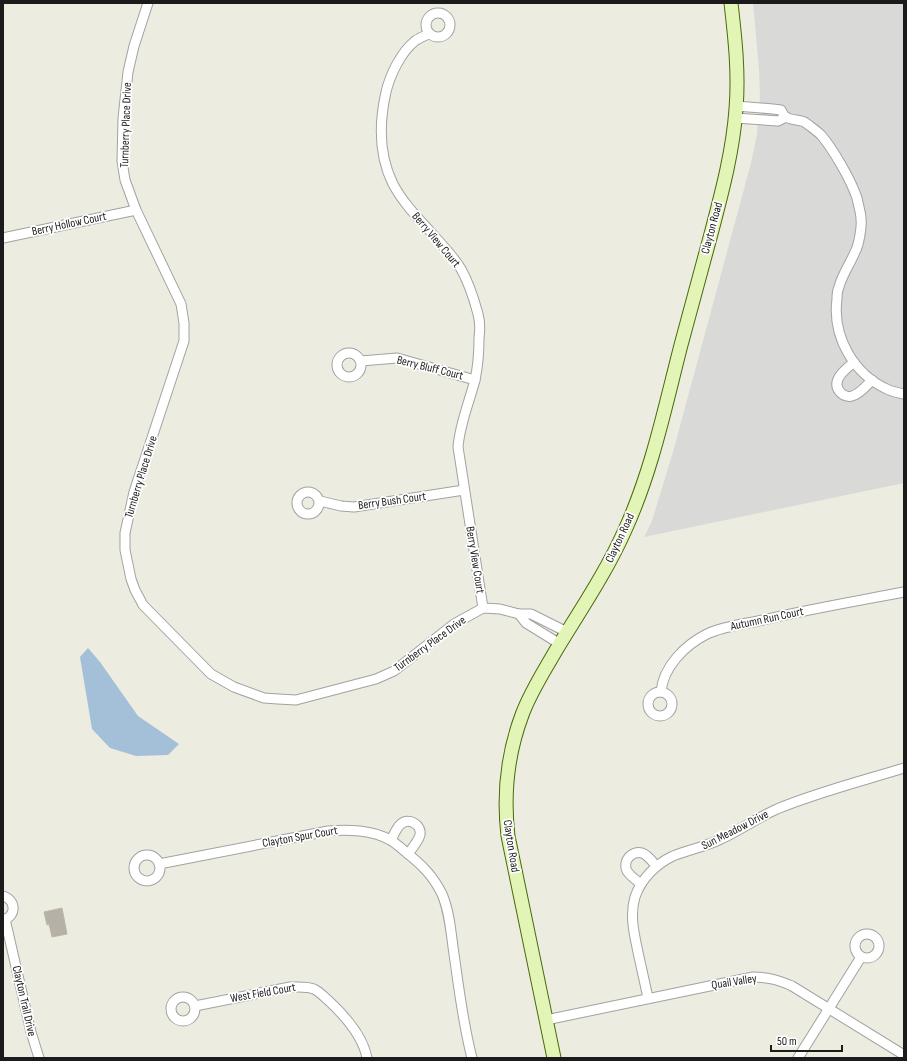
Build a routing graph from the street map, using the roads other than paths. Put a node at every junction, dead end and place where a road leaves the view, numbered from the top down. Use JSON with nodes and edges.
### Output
{"nodes":[{"id":1,"x":148,"y":3,"type":"edge"},
{"id":2,"x":731,"y":3,"type":"edge"},
{"id":3,"x":429,"y":34,"type":"dead end"},
{"id":4,"x":736,"y":112,"type":"junction"},
{"id":5,"x":136,"y":210,"type":"junction"},
{"id":6,"x":3,"y":238,"type":"edge"},
{"id":7,"x":361,"y":362,"type":"dead end"},
{"id":8,"x":854,"y":362,"type":"junction"},
{"id":9,"x":475,"y":380,"type":"junction"},
{"id":10,"x":872,"y":380,"type":"junction"},
{"id":11,"x":904,"y":394,"type":"edge"},
{"id":12,"x":464,"y":490,"type":"junction"},
{"id":13,"x":320,"y":501,"type":"dead end"},
{"id":14,"x":904,"y":592,"type":"edge"},
{"id":15,"x":483,"y":608,"type":"junction"},
{"id":16,"x":519,"y":614,"type":"junction"},
{"id":17,"x":567,"y":632,"type":"junction"},
{"id":18,"x":560,"y":644,"type":"junction"},
{"id":19,"x":661,"y":692,"type":"dead end"},
{"id":20,"x":904,"y":768,"type":"edge"},
{"id":21,"x":391,"y":840,"type":"junction"},
{"id":22,"x":408,"y":854,"type":"junction"},
{"id":23,"x":159,"y":864,"type":"dead end"},
{"id":24,"x":656,"y":866,"type":"junction"},
{"id":25,"x":641,"y":884,"type":"junction"},
{"id":26,"x":3,"y":896,"type":"edge"},
{"id":27,"x":4,"y":920,"type":"edge"},
{"id":28,"x":861,"y":957,"type":"dead end"},
{"id":29,"x":648,"y":998,"type":"junction"},
{"id":30,"x":195,"y":1006,"type":"dead end"},
{"id":31,"x":828,"y":1008,"type":"junction"},
{"id":32,"x":546,"y":1020,"type":"junction"},
{"id":33,"x":904,"y":1055,"type":"edge"},
{"id":34,"x":39,"y":1058,"type":"edge"},
{"id":35,"x":366,"y":1058,"type":"edge"},
{"id":36,"x":472,"y":1058,"type":"edge"},
{"id":37,"x":554,"y":1058,"type":"edge"},
{"id":38,"x":798,"y":1058,"type":"edge"}],
"edges":[{"from":1,"to":5,"type":"street","name":"Turnberry Place Drive"},
{"from":2,"to":4,"type":"main road","name":"Clayton Road"},
{"from":3,"to":9,"type":"street","name":"Berry View Court"},
{"from":4,"to":8,"type":"street"},
{"from":4,"to":17,"type":"main road","name":"Clayton Road"},
{"from":5,"to":6,"type":"street","name":"Berry Hollow Court"},
{"from":5,"to":15,"type":"street","name":"Turnberry Place Drive"},
{"from":7,"to":9,"type":"street","name":"Berry Bluff Court"},
{"from":8,"to":10,"type":"street"},
{"from":8,"to":10,"type":"street"},
{"from":9,"to":12,"type":"street","name":"Berry View Court"},
{"from":10,"to":11,"type":"street"},
{"from":12,"to":13,"type":"street","name":"Berry Bush Court"},
{"from":12,"to":15,"type":"street","name":"Berry View Court"},
{"from":14,"to":19,"type":"street","name":"Autumn Run Court"},
{"from":15,"to":16,"type":"street"},
{"from":16,"to":17,"type":"street"},
{"from":16,"to":18,"type":"street"},
{"from":17,"to":18,"type":"main road","name":"Clayton Road"},
{"from":18,"to":32,"type":"main road","name":"Clayton Road"},
{"from":20,"to":24,"type":"street","name":"Sun Meadow Drive"},
{"from":21,"to":22,"type":"street","name":"Clayton Spur Court"},
{"from":21,"to":22,"type":"street"},
{"from":21,"to":23,"type":"street","name":"Clayton Spur Court"},
{"from":22,"to":36,"type":"street","name":"Clayton Spur Court"},
{"from":24,"to":25,"type":"street","name":"Sun Meadow Drive"},
{"from":24,"to":25,"type":"street"},
{"from":25,"to":29,"type":"street","name":"Sun Meadow Drive"},
{"from":26,"to":27,"type":"street"},
{"from":27,"to":34,"type":"street","name":"Clayton Trail Drive"},
{"from":28,"to":31,"type":"street"},
{"from":29,"to":31,"type":"street","name":"Quail Valley"},
{"from":29,"to":32,"type":"street","name":"Quail Valley"},
{"from":30,"to":35,"type":"street","name":"West Field Court"},
{"from":31,"to":33,"type":"street","name":"Quail Valley"},
{"from":31,"to":38,"type":"street"},
{"from":32,"to":37,"type":"main road","name":"Clayton Road"}]}
